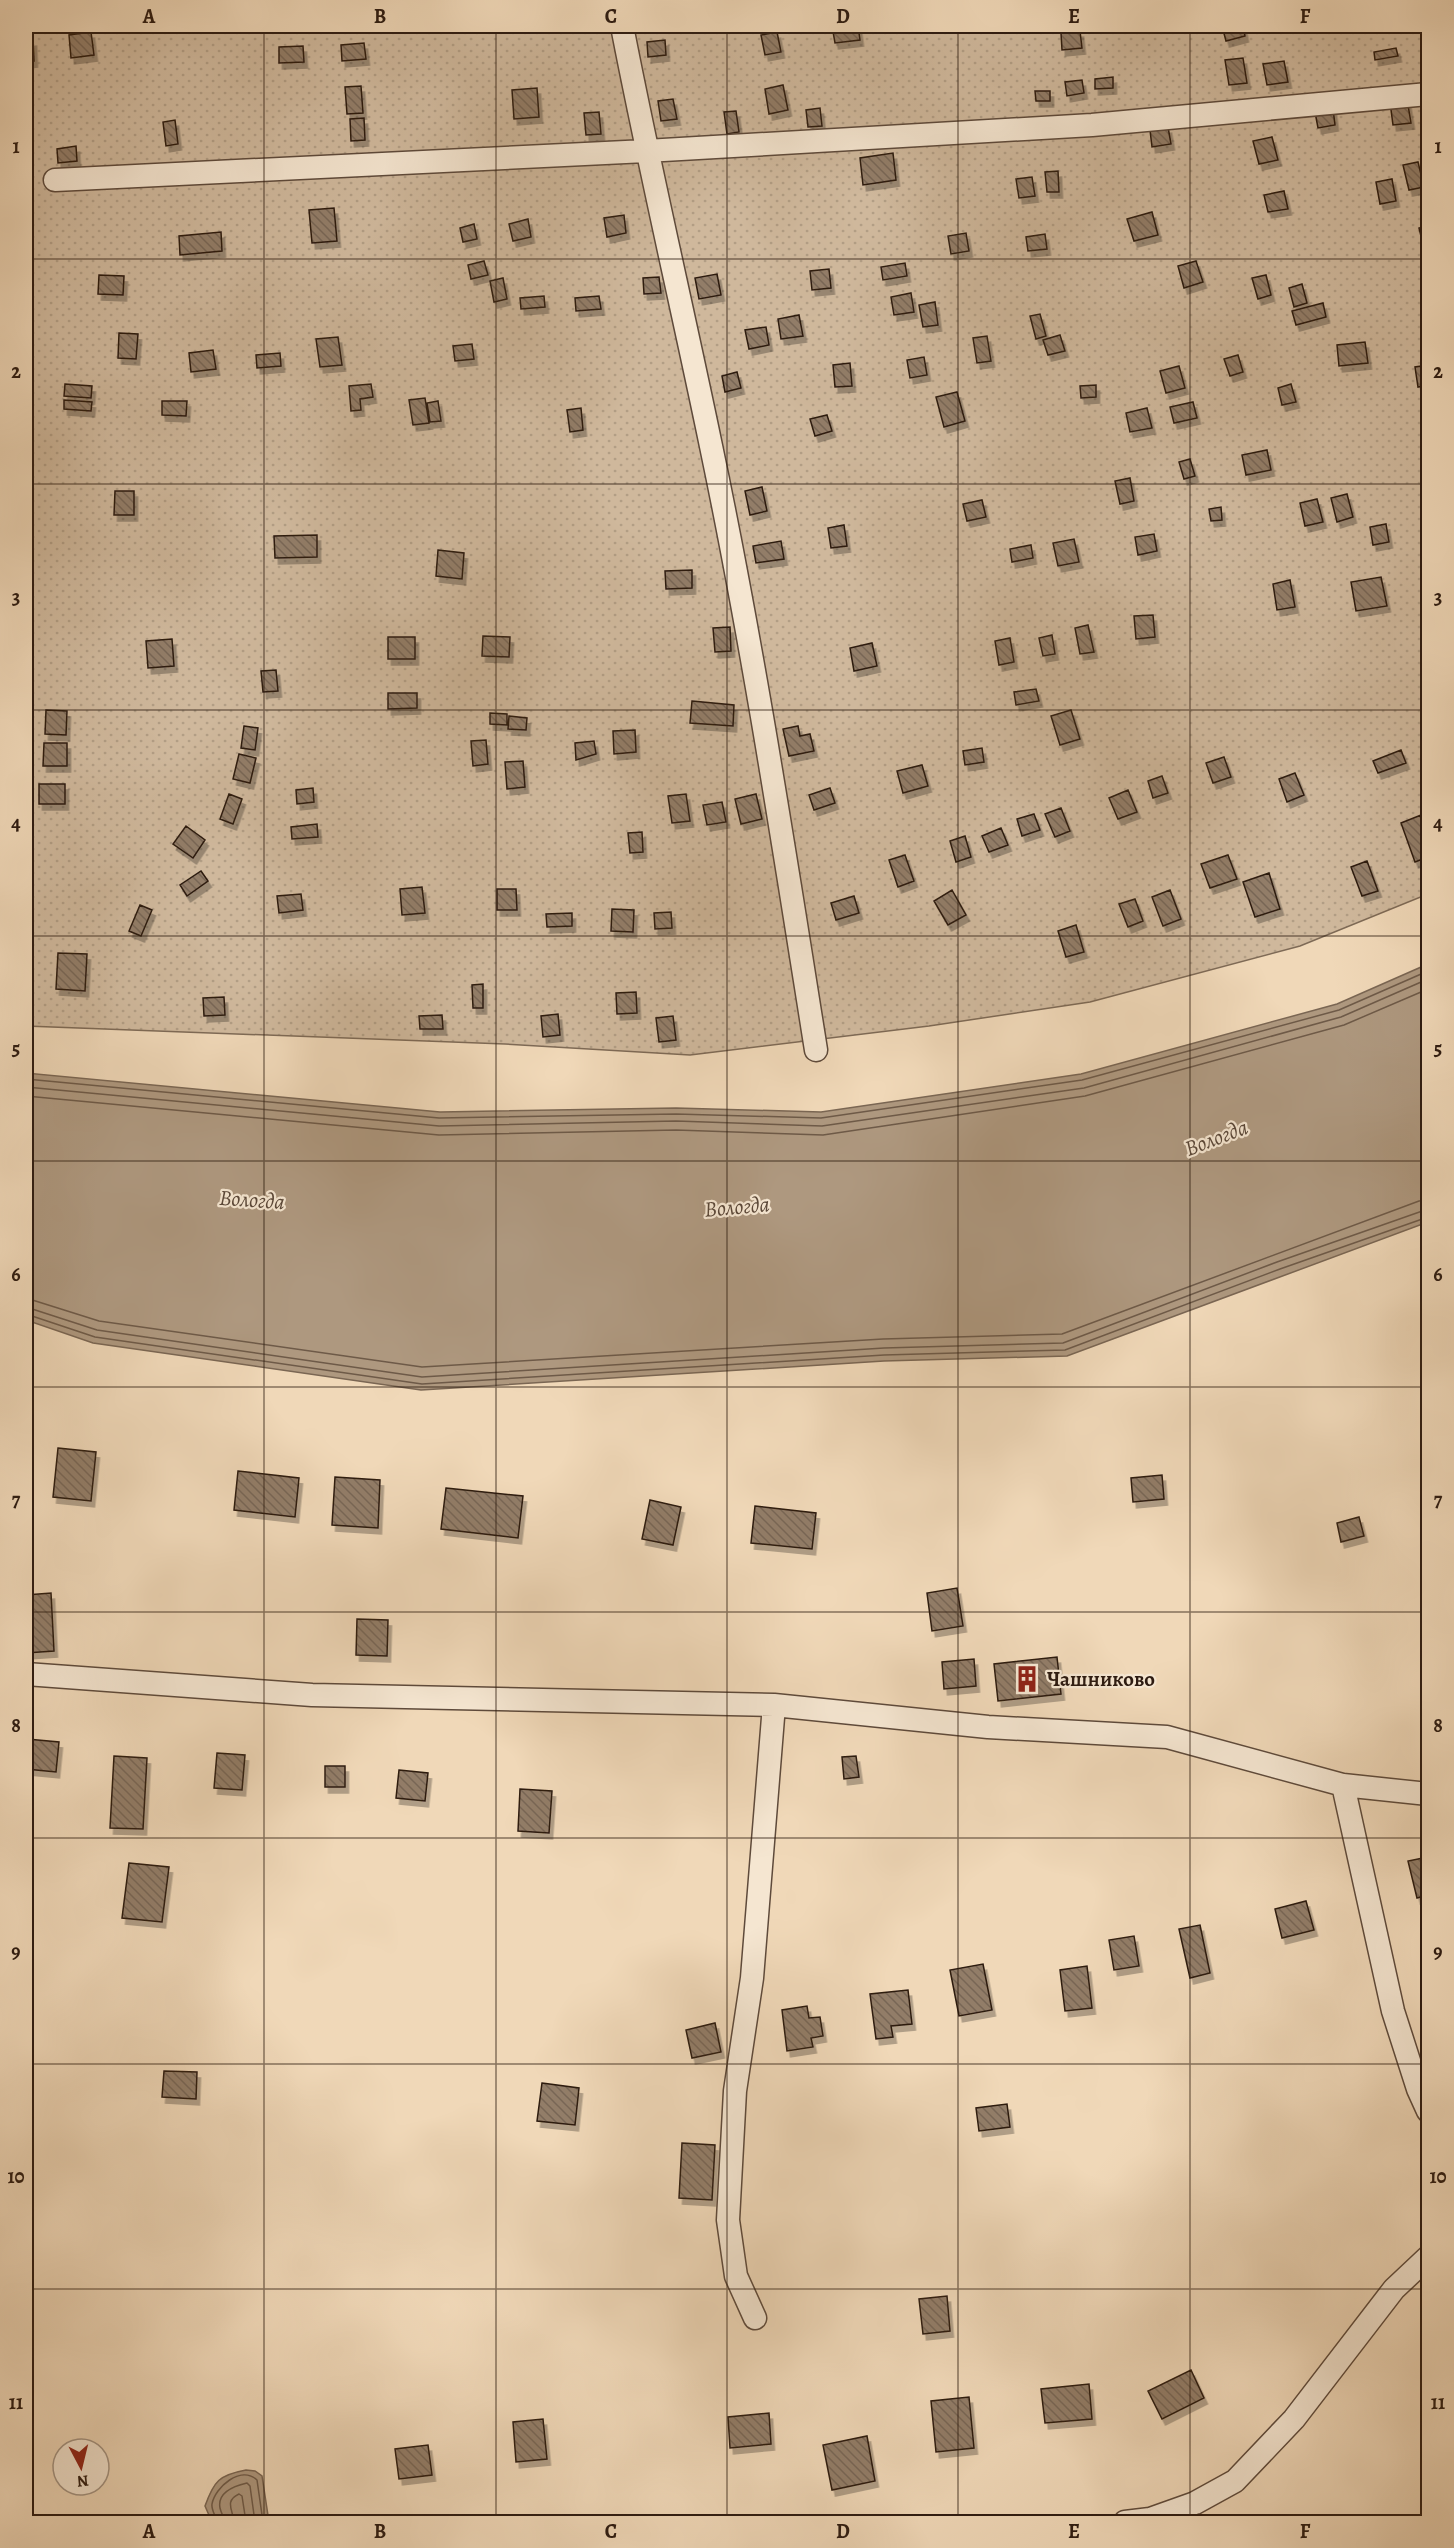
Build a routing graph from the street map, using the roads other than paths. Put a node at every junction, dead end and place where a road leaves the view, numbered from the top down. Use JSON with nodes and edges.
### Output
{"nodes":[{"id":1,"x":622,"y":26,"type":"edge"},
{"id":2,"x":1428,"y":94,"type":"edge"},
{"id":3,"x":646,"y":151,"type":"junction"},
{"id":4,"x":55,"y":180,"type":"dead end"},
{"id":5,"x":816,"y":1050,"type":"dead end"},
{"id":6,"x":26,"y":1674,"type":"edge"},
{"id":7,"x":774,"y":1705,"type":"junction"},
{"id":8,"x":1343,"y":1785,"type":"junction"},
{"id":9,"x":1428,"y":1794,"type":"edge"},
{"id":10,"x":1428,"y":2110,"type":"edge"},
{"id":11,"x":1428,"y":2257,"type":"edge"},
{"id":12,"x":755,"y":2318,"type":"dead end"},
{"id":13,"x":1125,"y":2523,"type":"edge"}],
"edges":[{"from":1,"to":3,"type":"street"},
{"from":2,"to":3,"type":"street"},
{"from":3,"to":4,"type":"street"},
{"from":3,"to":5,"type":"street"},
{"from":6,"to":7,"type":"street"},
{"from":7,"to":8,"type":"street"},
{"from":7,"to":12,"type":"street"},
{"from":8,"to":9,"type":"street"},
{"from":8,"to":10,"type":"street"},
{"from":11,"to":13,"type":"street"}]}
